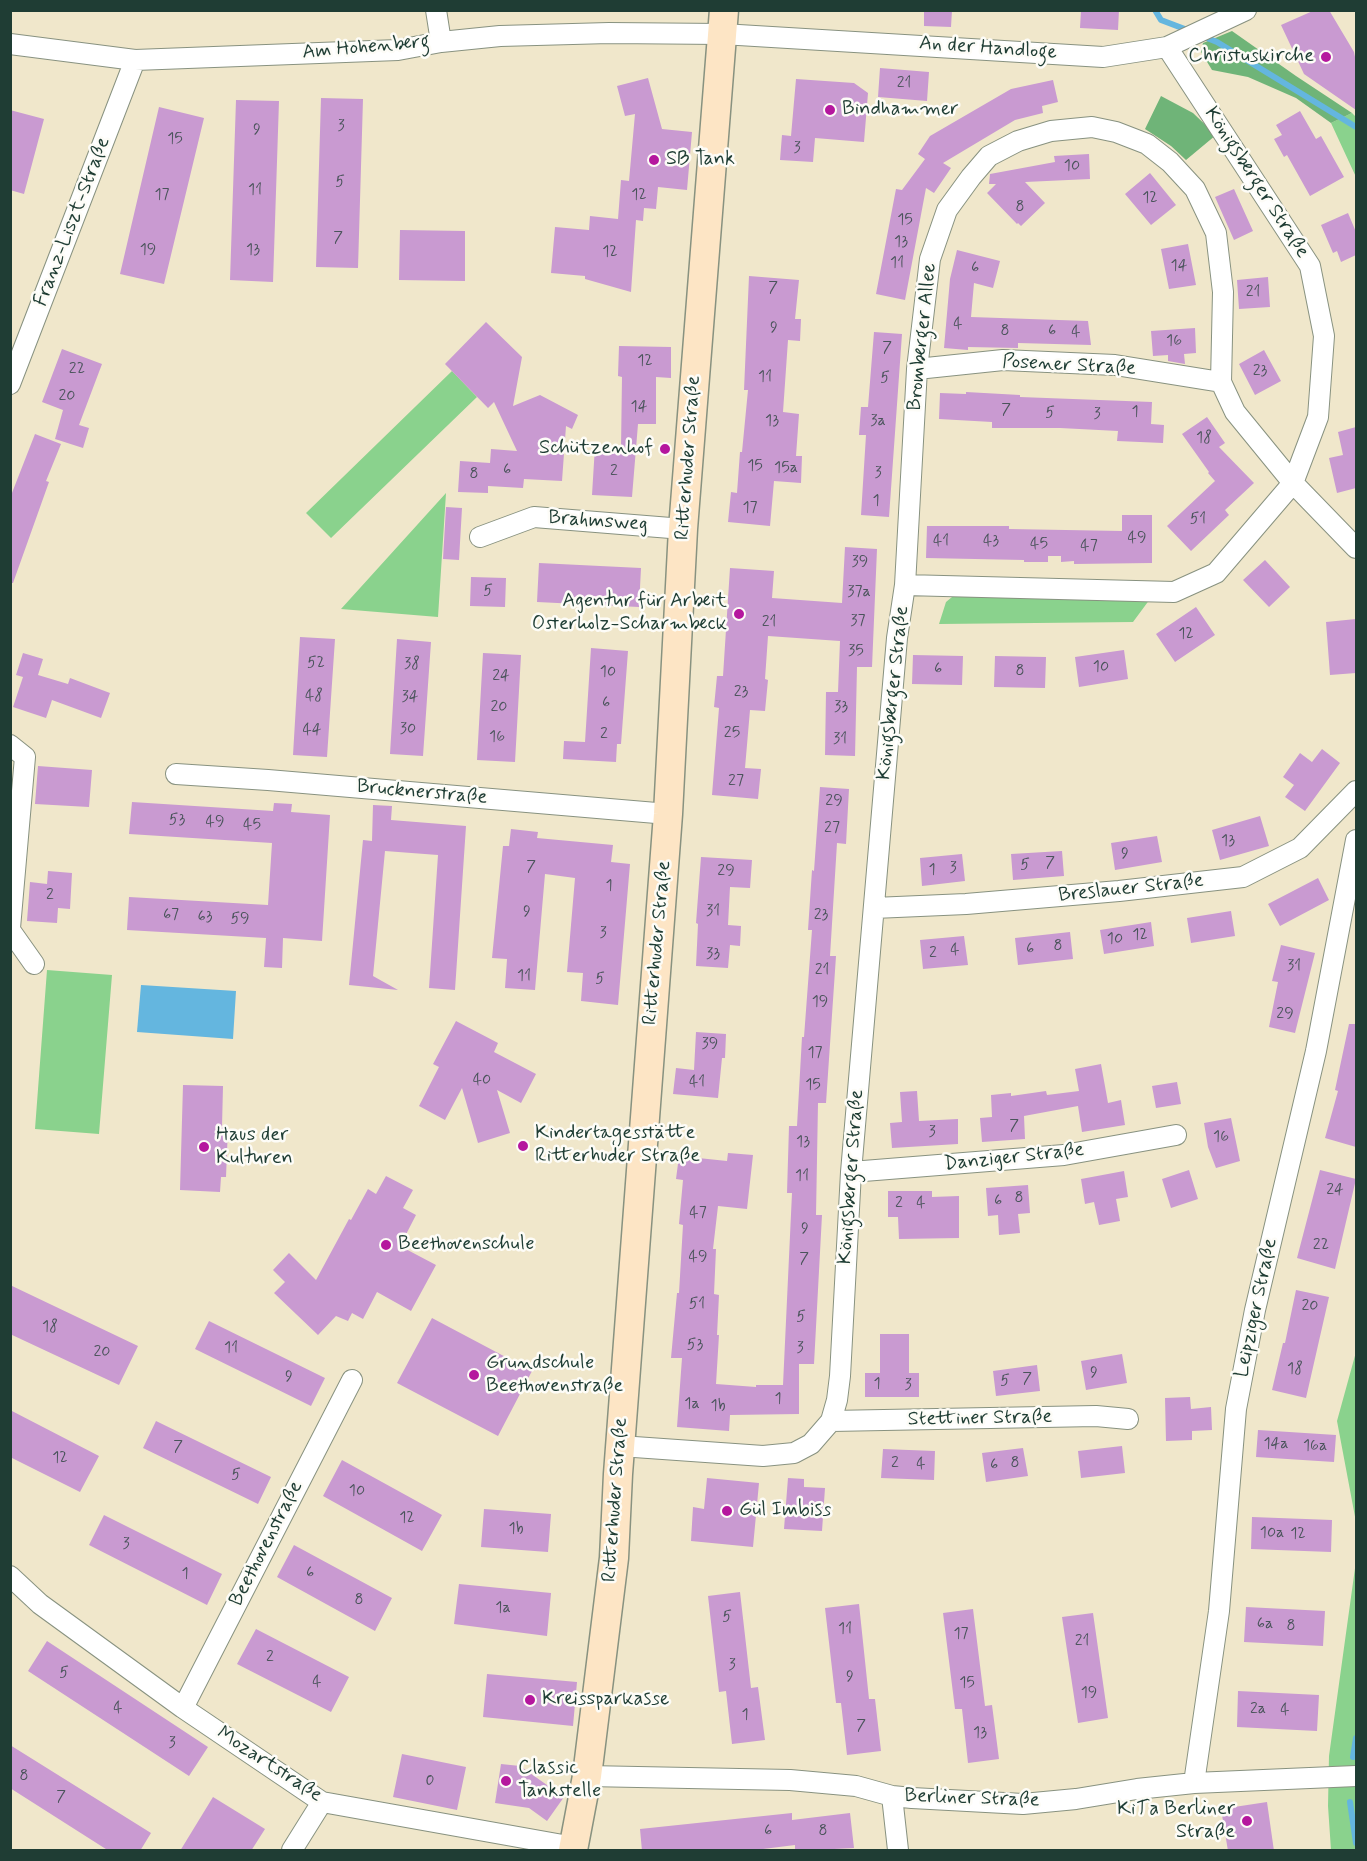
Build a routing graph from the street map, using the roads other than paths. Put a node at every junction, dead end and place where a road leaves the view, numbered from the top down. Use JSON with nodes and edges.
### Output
{"nodes":[{"id":1,"x":436,"y":10,"type":"edge"},
{"id":2,"x":1246,"y":10,"type":"edge"},
{"id":3,"x":723,"y":22,"type":"edge"},
{"id":4,"x":441,"y":42,"type":"junction"},
{"id":5,"x":10,"y":44,"type":"edge"},
{"id":6,"x":1173,"y":45,"type":"junction"},
{"id":7,"x":135,"y":60,"type":"junction"},
{"id":8,"x":917,"y":369,"type":"junction"},
{"id":9,"x":1221,"y":382,"type":"junction"},
{"id":10,"x":10,"y":384,"type":"edge"},
{"id":11,"x":1293,"y":483,"type":"junction"},
{"id":12,"x":683,"y":529,"type":"junction"},
{"id":13,"x":480,"y":537,"type":"dead end"},
{"id":14,"x":1356,"y":548,"type":"edge"},
{"id":15,"x":905,"y":585,"type":"junction"},
{"id":16,"x":10,"y":745,"type":"edge"},
{"id":17,"x":176,"y":774,"type":"dead end"},
{"id":18,"x":1356,"y":791,"type":"edge"},
{"id":19,"x":668,"y":814,"type":"junction"},
{"id":20,"x":1356,"y":840,"type":"edge"},
{"id":21,"x":874,"y":908,"type":"junction"},
{"id":22,"x":10,"y":929,"type":"edge"},
{"id":23,"x":34,"y":964,"type":"dead end"},
{"id":24,"x":1176,"y":1135,"type":"dead end"},
{"id":25,"x":851,"y":1173,"type":"junction"},
{"id":26,"x":352,"y":1380,"type":"dead end"},
{"id":27,"x":1128,"y":1419,"type":"dead end"},
{"id":28,"x":831,"y":1421,"type":"junction"},
{"id":29,"x":620,"y":1446,"type":"junction"},
{"id":30,"x":10,"y":1576,"type":"edge"},
{"id":31,"x":183,"y":1708,"type":"junction"},
{"id":32,"x":587,"y":1776,"type":"junction"},
{"id":33,"x":1356,"y":1776,"type":"edge"},
{"id":34,"x":1194,"y":1783,"type":"junction"},
{"id":35,"x":892,"y":1796,"type":"junction"},
{"id":36,"x":322,"y":1802,"type":"junction"},
{"id":37,"x":573,"y":1849,"type":"edge"},
{"id":38,"x":292,"y":1851,"type":"edge"},
{"id":39,"x":898,"y":1851,"type":"edge"}],
"edges":[{"from":1,"to":4,"type":"street"},
{"from":2,"to":6,"type":"street","name":"An der Handloge"},
{"from":3,"to":4,"type":"street","name":"Am Hohenberg"},
{"from":3,"to":6,"type":"street","name":"An der Handloge"},
{"from":3,"to":12,"type":"street","name":"Ritterhuder Straße"},
{"from":4,"to":7,"type":"street","name":"Am Hohenberg"},
{"from":5,"to":7,"type":"street","name":"Am Hohenberg"},
{"from":6,"to":11,"type":"street","name":"Königsberger Straße"},
{"from":7,"to":10,"type":"street","name":"Franz-Liszt-Straße"},
{"from":8,"to":9,"type":"street","name":"Posener Straße"},
{"from":8,"to":9,"type":"street","name":"Bromberger Allee"},
{"from":8,"to":15,"type":"street","name":"Bromberger Allee"},
{"from":9,"to":11,"type":"street","name":"Bromberger Allee"},
{"from":11,"to":14,"type":"street"},
{"from":11,"to":15,"type":"street","name":"Königsberger Straße"},
{"from":12,"to":13,"type":"street","name":"Brahmsweg"},
{"from":12,"to":19,"type":"street","name":"Ritterhuder Straße"},
{"from":15,"to":21,"type":"street","name":"Königsberger Straße"},
{"from":16,"to":22,"type":"street"},
{"from":17,"to":19,"type":"street","name":"Brucknerstraße"},
{"from":18,"to":21,"type":"street","name":"Breslauer Straße"},
{"from":19,"to":29,"type":"street","name":"Ritterhuder Straße"},
{"from":20,"to":34,"type":"street","name":"Leipziger Straße"},
{"from":21,"to":25,"type":"street","name":"Königsberger Straße"},
{"from":22,"to":23,"type":"street"},
{"from":24,"to":25,"type":"street","name":"Danziger Straße"},
{"from":25,"to":28,"type":"street","name":"Königsberger Straße"},
{"from":26,"to":31,"type":"street","name":"Beethovenstraße"},
{"from":27,"to":28,"type":"street","name":"Stettiner Straße"},
{"from":28,"to":29,"type":"street","name":"Königsberger Straße"},
{"from":29,"to":32,"type":"street","name":"Ritterhuder Straße"},
{"from":30,"to":31,"type":"street","name":"Mozartstraße"},
{"from":31,"to":36,"type":"street","name":"Mozartstraße"},
{"from":32,"to":35,"type":"street","name":"Berliner Straße"},
{"from":32,"to":37,"type":"street","name":"Ritterhuder Straße"},
{"from":33,"to":34,"type":"street","name":"Berliner Straße"},
{"from":34,"to":35,"type":"street","name":"Berliner Straße"},
{"from":35,"to":39,"type":"street"},
{"from":36,"to":37,"type":"street","name":"Mozartstraße"},
{"from":36,"to":38,"type":"street"}]}
